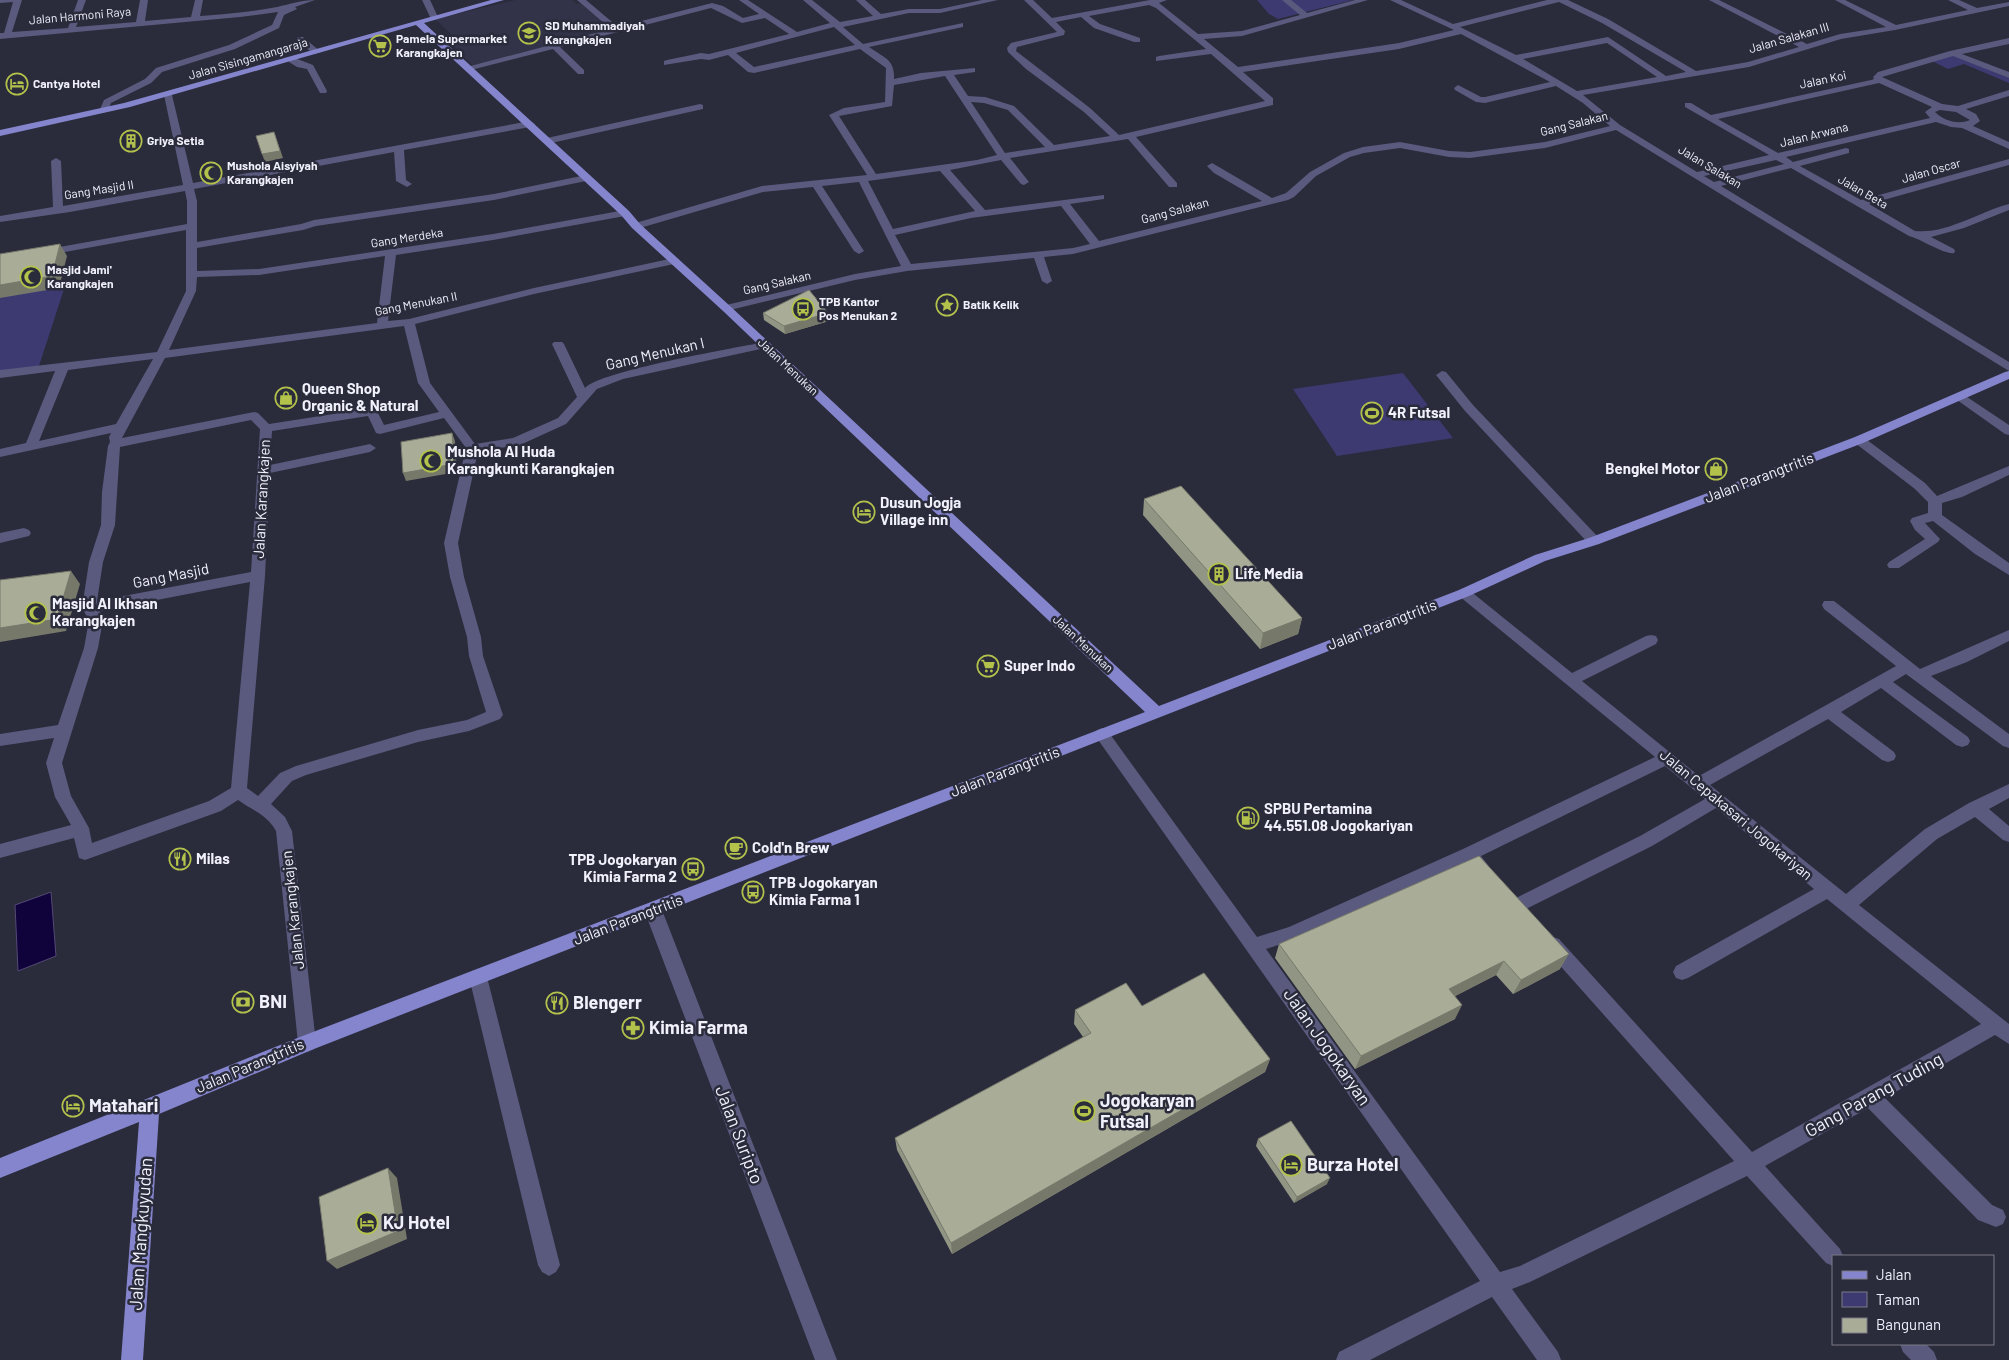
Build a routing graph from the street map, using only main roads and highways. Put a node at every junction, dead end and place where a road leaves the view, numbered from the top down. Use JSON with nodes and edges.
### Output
{"nodes":[{"id":1,"x":500,"y":0,"type":"edge"},
{"id":2,"x":418,"y":22,"type":"junction"},
{"id":3,"x":0,"y":133,"type":"edge"},
{"id":4,"x":2009,"y":375,"type":"edge"},
{"id":5,"x":1156,"y":713,"type":"junction"},
{"id":6,"x":150,"y":1108,"type":"junction"},
{"id":7,"x":0,"y":1168,"type":"edge"},
{"id":8,"x":132,"y":1360,"type":"edge"}],
"edges":[{"from":1,"to":2,"type":"main road","name":"Jalan Sisingamangaraja"},
{"from":2,"to":3,"type":"main road","name":"Jalan Sisingamangaraja"},
{"from":2,"to":5,"type":"main road","name":"Jalan Menukan"},
{"from":4,"to":5,"type":"main road","name":"Jalan Parangtritis"},
{"from":5,"to":6,"type":"main road","name":"Jalan Parangtritis"},
{"from":6,"to":7,"type":"main road","name":"Jalan Parangtritis"},
{"from":6,"to":8,"type":"main road","name":"Jalan Mangkuyudan"}]}
